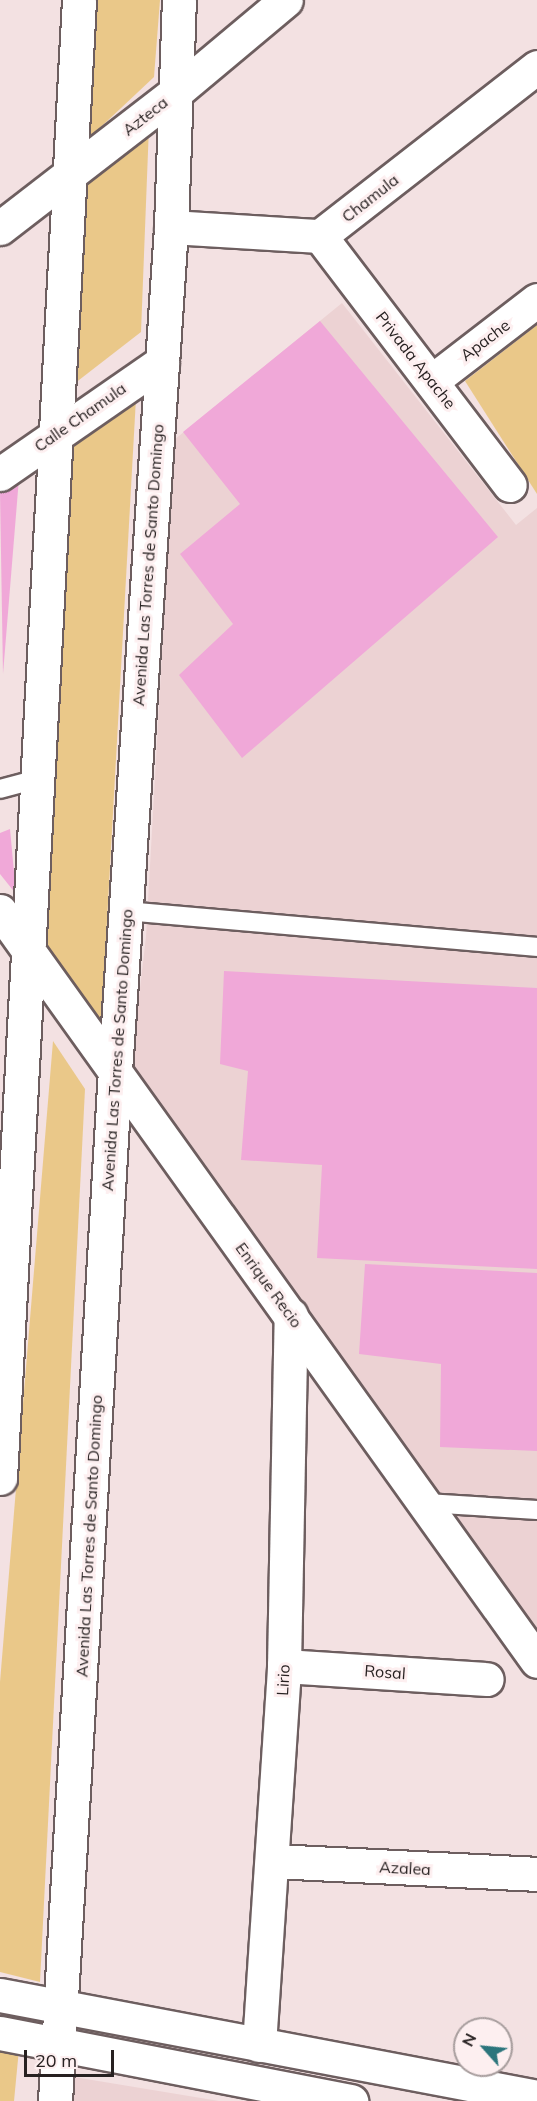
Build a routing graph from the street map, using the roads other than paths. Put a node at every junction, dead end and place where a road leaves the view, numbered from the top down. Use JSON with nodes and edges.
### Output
{"nodes":[{"id":1,"x":79,"y":0,"type":"edge"},
{"id":2,"x":179,"y":0,"type":"edge"},
{"id":3,"x":286,"y":0,"type":"edge"},
{"id":4,"x":537,"y":67,"type":"edge"},
{"id":5,"x":176,"y":92,"type":"junction"},
{"id":6,"x":70,"y":174,"type":"junction"},
{"id":7,"x":171,"y":226,"type":"junction"},
{"id":8,"x":0,"y":228,"type":"edge"},
{"id":9,"x":320,"y":236,"type":"junction"},
{"id":10,"x":537,"y":300,"type":"edge"},
{"id":11,"x":162,"y":362,"type":"junction"},
{"id":12,"x":433,"y":380,"type":"junction"},
{"id":13,"x":56,"y":433,"type":"junction"},
{"id":14,"x":0,"y":474,"type":"edge"},
{"id":15,"x":510,"y":485,"type":"dead end"},
{"id":16,"x":38,"y":779,"type":"junction"},
{"id":17,"x":0,"y":789,"type":"edge"},
{"id":18,"x":0,"y":911,"type":"edge"},
{"id":19,"x":126,"y":911,"type":"junction"},
{"id":20,"x":537,"y":947,"type":"edge"},
{"id":21,"x":29,"y":948,"type":"junction"},
{"id":22,"x":115,"y":1071,"type":"junction"},
{"id":23,"x":291,"y":1315,"type":"junction"},
{"id":24,"x":3,"y":1371,"type":"edge"},
{"id":25,"x":0,"y":1478,"type":"edge"},
{"id":26,"x":426,"y":1503,"type":"junction"},
{"id":27,"x":537,"y":1510,"type":"edge"},
{"id":28,"x":537,"y":1661,"type":"edge"},
{"id":29,"x":284,"y":1666,"type":"junction"},
{"id":30,"x":487,"y":1679,"type":"dead end"},
{"id":31,"x":273,"y":1861,"type":"junction"},
{"id":32,"x":537,"y":1874,"type":"edge"},
{"id":33,"x":0,"y":1995,"type":"edge"},
{"id":34,"x":62,"y":2006,"type":"junction"},
{"id":35,"x":0,"y":2033,"type":"edge"},
{"id":36,"x":58,"y":2045,"type":"junction"},
{"id":37,"x":259,"y":2045,"type":"junction"},
{"id":38,"x":537,"y":2097,"type":"edge"},
{"id":39,"x":55,"y":2101,"type":"edge"},
{"id":40,"x":351,"y":2101,"type":"edge"}],
"edges":[{"from":1,"to":6,"type":"street"},
{"from":2,"to":5,"type":"street","name":"Avenida Las Torres de Santo Domingo"},
{"from":3,"to":5,"type":"street","name":"Azteca"},
{"from":4,"to":9,"type":"street","name":"Chamula"},
{"from":5,"to":6,"type":"street","name":"Azteca"},
{"from":5,"to":7,"type":"street","name":"Avenida Las Torres de Santo Domingo"},
{"from":6,"to":8,"type":"street","name":"Azteca"},
{"from":6,"to":13,"type":"street"},
{"from":7,"to":9,"type":"street"},
{"from":7,"to":11,"type":"street","name":"Avenida Las Torres de Santo Domingo"},
{"from":9,"to":12,"type":"street","name":"Privada Apache"},
{"from":10,"to":12,"type":"street","name":"Apache"},
{"from":11,"to":13,"type":"street","name":"Calle Chamula"},
{"from":11,"to":19,"type":"street","name":"Avenida Las Torres de Santo Domingo"},
{"from":12,"to":15,"type":"street","name":"Privada Apache"},
{"from":13,"to":14,"type":"street","name":"Calle Chamula"},
{"from":13,"to":16,"type":"street"},
{"from":16,"to":17,"type":"lane"},
{"from":16,"to":21,"type":"street"},
{"from":18,"to":21,"type":"street","name":"Enrique Recio"},
{"from":19,"to":20,"type":"lane"},
{"from":19,"to":22,"type":"street","name":"Avenida Las Torres de Santo Domingo"},
{"from":21,"to":22,"type":"street","name":"Enrique Recio"},
{"from":21,"to":24,"type":"street"},
{"from":22,"to":23,"type":"street","name":"Enrique Recio"},
{"from":22,"to":34,"type":"street","name":"Avenida Las Torres de Santo Domingo"},
{"from":23,"to":26,"type":"street","name":"Enrique Recio"},
{"from":23,"to":29,"type":"street","name":"Lirio"},
{"from":24,"to":25,"type":"street"},
{"from":26,"to":27,"type":"lane"},
{"from":26,"to":28,"type":"street","name":"Enrique Recio"},
{"from":29,"to":30,"type":"street","name":"Rosal"},
{"from":29,"to":31,"type":"street","name":"Lirio"},
{"from":31,"to":32,"type":"street","name":"Azalea"},
{"from":31,"to":37,"type":"street","name":"Lirio"},
{"from":33,"to":34,"type":"street"},
{"from":34,"to":36,"type":"street","name":"Avenida Las Torres de Santo Domingo"},
{"from":34,"to":37,"type":"street"},
{"from":35,"to":36,"type":"street"},
{"from":36,"to":39,"type":"street","name":"Avenida Las Torres de Santo Domingo"},
{"from":36,"to":40,"type":"street"},
{"from":37,"to":38,"type":"street"}]}
